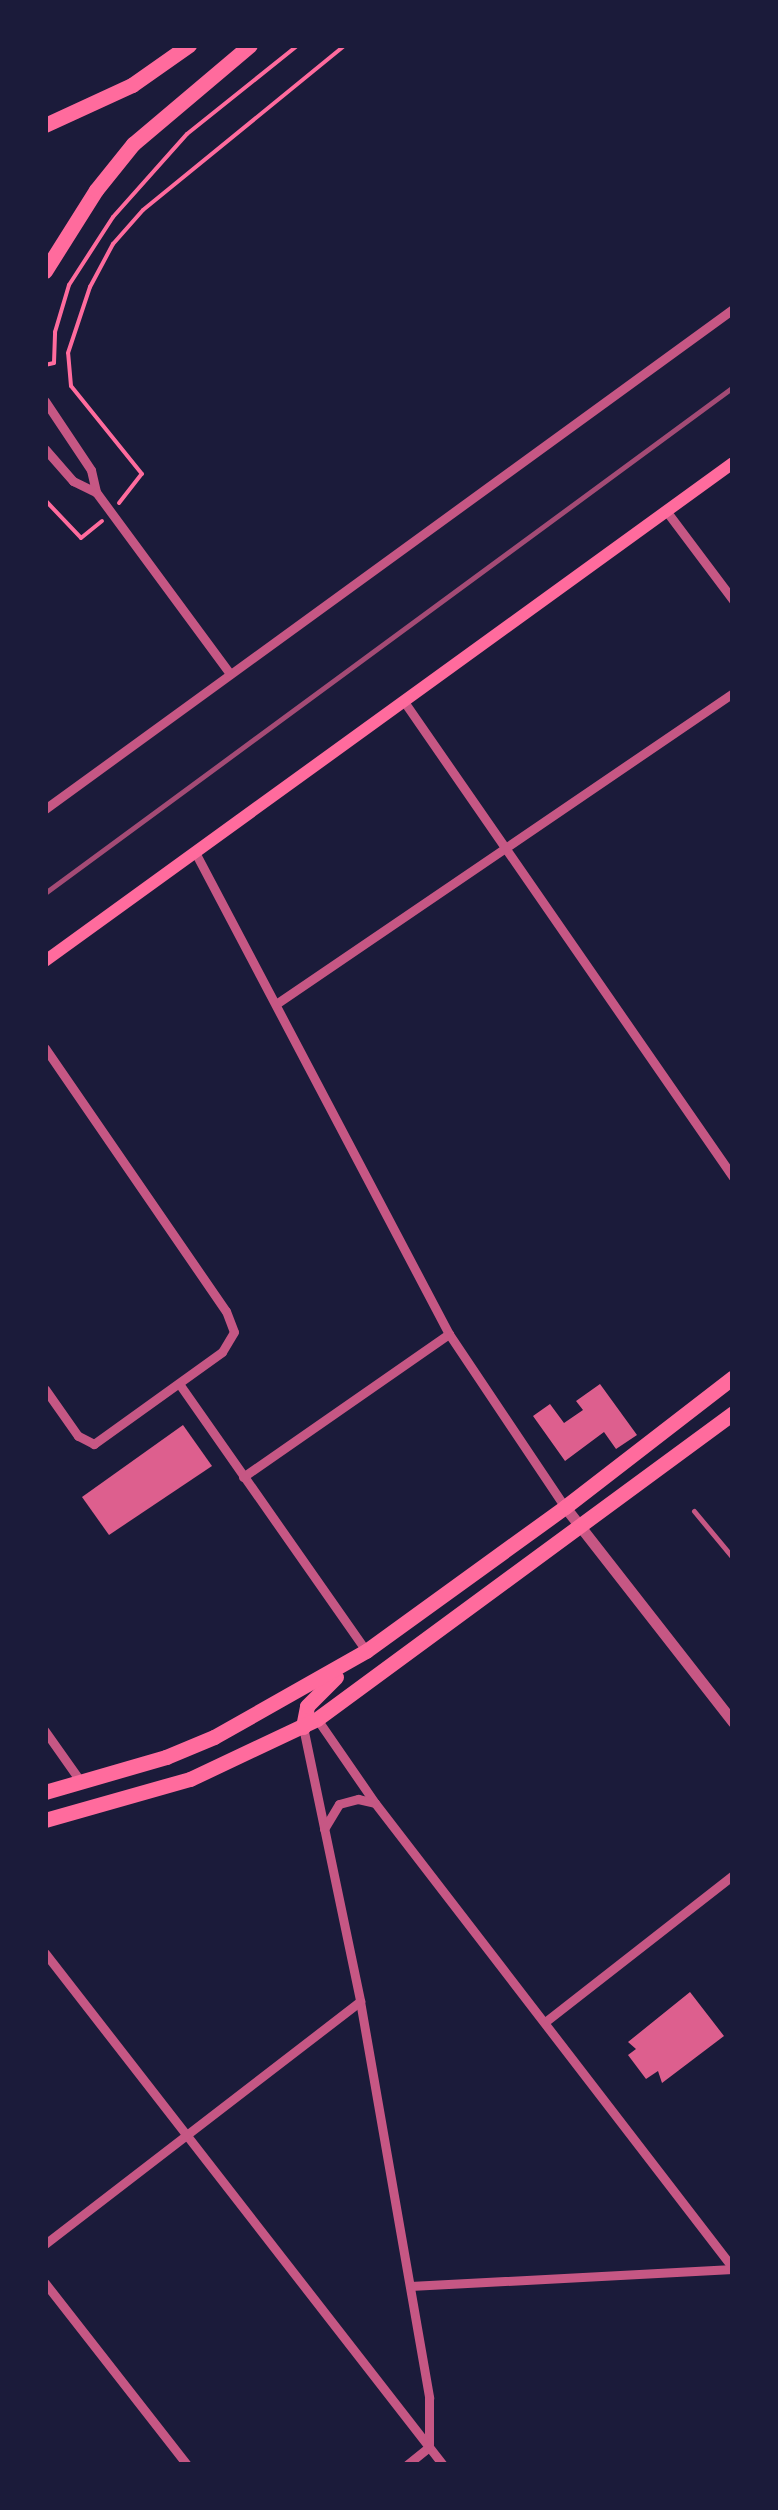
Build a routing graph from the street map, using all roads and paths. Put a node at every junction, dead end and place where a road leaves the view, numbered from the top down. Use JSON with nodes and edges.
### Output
{"nodes":[{"id":1,"x":189,"y":45,"type":"edge"},
{"id":2,"x":250,"y":45,"type":"edge"},
{"id":3,"x":298,"y":45,"type":"edge"},
{"id":4,"x":345,"y":45,"type":"edge"},
{"id":5,"x":45,"y":125,"type":"edge"},
{"id":6,"x":45,"y":271,"type":"edge"},
{"id":7,"x":733,"y":309,"type":"edge"},
{"id":8,"x":45,"y":365,"type":"edge"},
{"id":9,"x":45,"y":401,"type":"edge"},
{"id":10,"x":45,"y":449,"type":"edge"},
{"id":11,"x":733,"y":462,"type":"edge"},
{"id":12,"x":96,"y":492,"type":"junction"},
{"id":13,"x":45,"y":500,"type":"edge"},
{"id":14,"x":668,"y":512,"type":"junction"},
{"id":15,"x":111,"y":513,"type":"junction"},
{"id":16,"x":733,"y":600,"type":"edge"},
{"id":17,"x":230,"y":674,"type":"junction"},
{"id":18,"x":733,"y":693,"type":"edge"},
{"id":19,"x":406,"y":703,"type":"junction"},
{"id":20,"x":45,"y":809,"type":"edge"},
{"id":21,"x":507,"y":845,"type":"junction"},
{"id":22,"x":196,"y":854,"type":"junction"},
{"id":23,"x":45,"y":961,"type":"edge"},
{"id":24,"x":276,"y":1004,"type":"junction"},
{"id":25,"x":45,"y":1048,"type":"edge"},
{"id":26,"x":733,"y":1177,"type":"edge"},
{"id":27,"x":449,"y":1334,"type":"junction"},
{"id":28,"x":733,"y":1377,"type":"edge"},
{"id":29,"x":180,"y":1386,"type":"junction"},
{"id":30,"x":45,"y":1390,"type":"edge"},
{"id":31,"x":733,"y":1413,"type":"edge"},
{"id":32,"x":243,"y":1477,"type":"junction"},
{"id":33,"x":564,"y":1507,"type":"junction"},
{"id":34,"x":694,"y":1511,"type":"dead end"},
{"id":35,"x":582,"y":1528,"type":"junction"},
{"id":36,"x":733,"y":1558,"type":"edge"},
{"id":37,"x":366,"y":1651,"type":"junction"},
{"id":38,"x":733,"y":1722,"type":"edge"},
{"id":39,"x":310,"y":1723,"type":"junction"},
{"id":40,"x":45,"y":1732,"type":"edge"},
{"id":41,"x":81,"y":1782,"type":"junction"},
{"id":42,"x":45,"y":1792,"type":"edge"},
{"id":43,"x":375,"y":1803,"type":"junction"},
{"id":44,"x":45,"y":1820,"type":"edge"},
{"id":45,"x":324,"y":1830,"type":"junction"},
{"id":46,"x":733,"y":1875,"type":"edge"},
{"id":47,"x":45,"y":1953,"type":"edge"},
{"id":48,"x":360,"y":2001,"type":"junction"},
{"id":49,"x":546,"y":2022,"type":"junction"},
{"id":50,"x":184,"y":2135,"type":"junction"},
{"id":51,"x":45,"y":2244,"type":"edge"},
{"id":52,"x":733,"y":2268,"type":"edge"},
{"id":53,"x":45,"y":2282,"type":"edge"},
{"id":54,"x":410,"y":2286,"type":"junction"},
{"id":55,"x":429,"y":2447,"type":"junction"},
{"id":56,"x":187,"y":2465,"type":"edge"},
{"id":57,"x":406,"y":2465,"type":"edge"},
{"id":58,"x":442,"y":2465,"type":"edge"}],
"edges":[{"from":1,"to":5,"type":"main road"},
{"from":2,"to":6,"type":"main road"},
{"from":3,"to":8,"type":"path"},
{"from":4,"to":15,"type":"path"},
{"from":7,"to":17,"type":"street"},
{"from":9,"to":12,"type":"street"},
{"from":10,"to":12,"type":"street"},
{"from":11,"to":14,"type":"main road"},
{"from":12,"to":15,"type":"street"},
{"from":13,"to":15,"type":"path"},
{"from":14,"to":16,"type":"street"},
{"from":14,"to":19,"type":"main road"},
{"from":15,"to":17,"type":"street"},
{"from":17,"to":20,"type":"street"},
{"from":18,"to":21,"type":"street"},
{"from":19,"to":21,"type":"street"},
{"from":19,"to":22,"type":"main road"},
{"from":21,"to":24,"type":"street"},
{"from":21,"to":26,"type":"street"},
{"from":22,"to":23,"type":"main road"},
{"from":22,"to":24,"type":"street"},
{"from":24,"to":27,"type":"street"},
{"from":25,"to":29,"type":"street"},
{"from":27,"to":32,"type":"street"},
{"from":27,"to":33,"type":"street"},
{"from":28,"to":33,"type":"main road"},
{"from":29,"to":30,"type":"street"},
{"from":29,"to":32,"type":"street"},
{"from":31,"to":35,"type":"main road"},
{"from":32,"to":37,"type":"street"},
{"from":33,"to":35,"type":"street"},
{"from":33,"to":37,"type":"main road"},
{"from":34,"to":36,"type":"lane"},
{"from":35,"to":38,"type":"street"},
{"from":35,"to":39,"type":"main road"},
{"from":37,"to":39,"type":"main road"},
{"from":37,"to":41,"type":"main road"},
{"from":39,"to":43,"type":"street"},
{"from":39,"to":44,"type":"main road"},
{"from":39,"to":45,"type":"street"},
{"from":40,"to":41,"type":"street"},
{"from":41,"to":42,"type":"main road"},
{"from":43,"to":45,"type":"street"},
{"from":43,"to":49,"type":"street"},
{"from":45,"to":48,"type":"street"},
{"from":46,"to":49,"type":"street"},
{"from":47,"to":50,"type":"street"},
{"from":48,"to":50,"type":"street"},
{"from":48,"to":54,"type":"street"},
{"from":49,"to":52,"type":"street"},
{"from":50,"to":51,"type":"street"},
{"from":50,"to":55,"type":"street"},
{"from":52,"to":54,"type":"street"},
{"from":53,"to":56,"type":"street"},
{"from":54,"to":55,"type":"street"},
{"from":55,"to":57,"type":"street"},
{"from":55,"to":58,"type":"street"}]}
